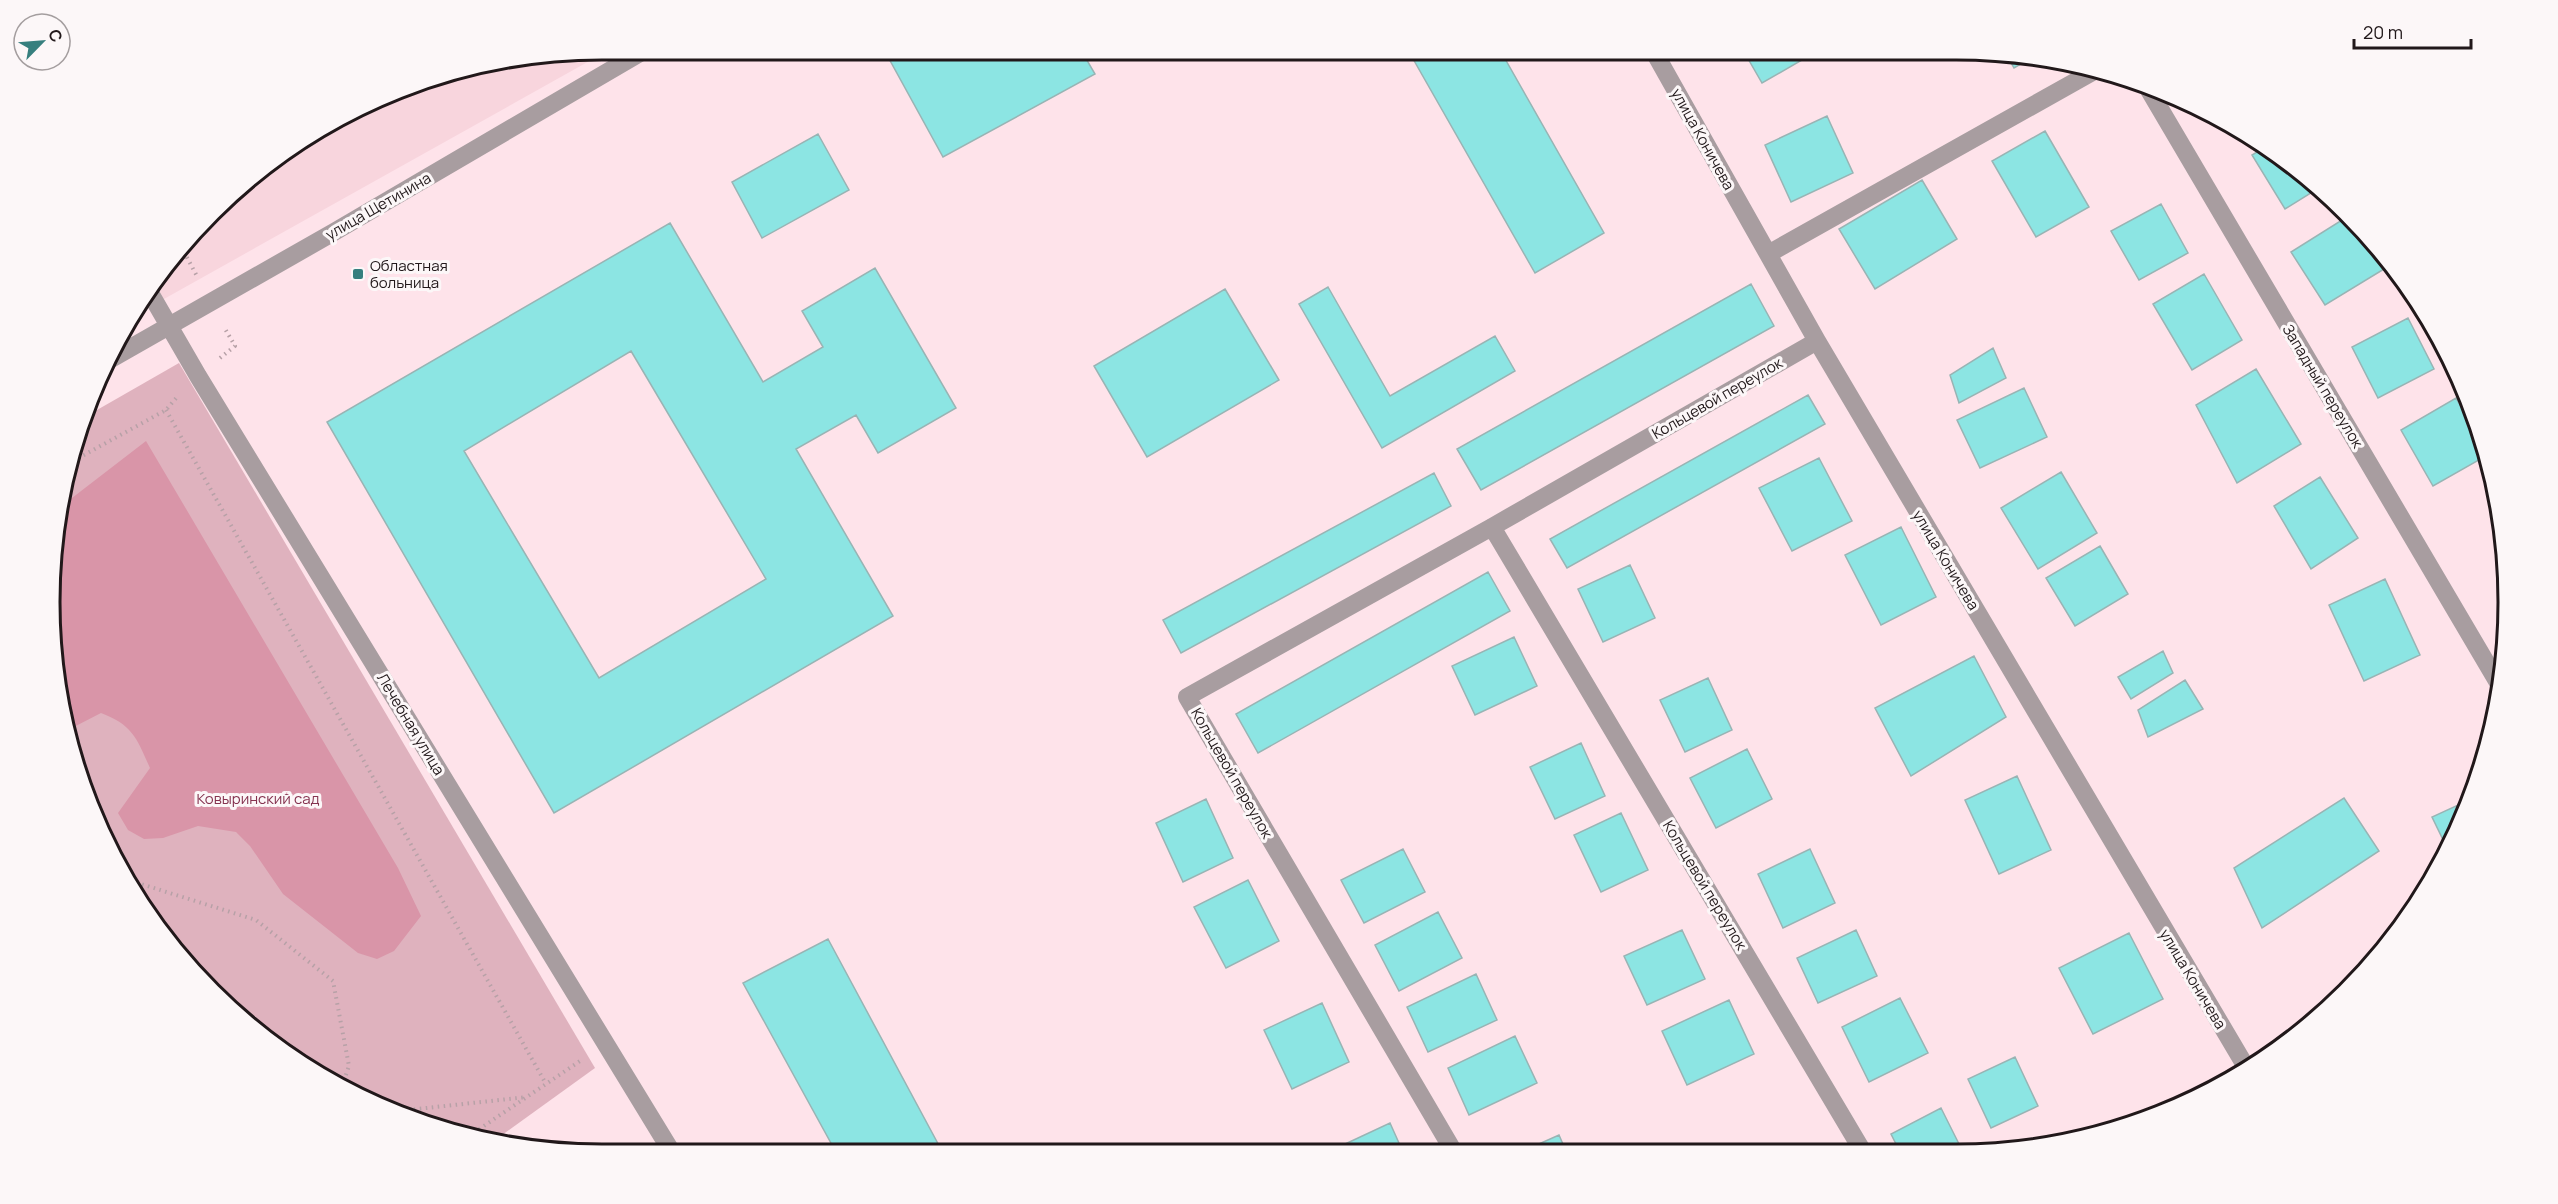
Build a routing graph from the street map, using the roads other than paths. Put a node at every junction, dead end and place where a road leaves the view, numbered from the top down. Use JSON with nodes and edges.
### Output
{"nodes":[{"id":1,"x":628,"y":60,"type":"edge"},
{"id":2,"x":1659,"y":60,"type":"edge"},
{"id":3,"x":2086,"y":76,"type":"edge"},
{"id":4,"x":2153,"y":97,"type":"edge"},
{"id":5,"x":1768,"y":254,"type":"junction"},
{"id":6,"x":153,"y":298,"type":"edge"},
{"id":7,"x":169,"y":327,"type":"junction"},
{"id":8,"x":1817,"y":341,"type":"junction"},
{"id":9,"x":121,"y":354,"type":"edge"},
{"id":10,"x":1492,"y":527,"type":"junction"},
{"id":11,"x":2493,"y":674,"type":"edge"},
{"id":12,"x":2243,"y":1062,"type":"edge"},
{"id":13,"x":667,"y":1144,"type":"edge"},
{"id":14,"x":1449,"y":1144,"type":"edge"},
{"id":15,"x":1858,"y":1144,"type":"edge"}],
"edges":[{"from":1,"to":7,"type":"street","name":"улица Щетинина"},
{"from":2,"to":5,"type":"street","name":"улица Коничева"},
{"from":3,"to":5,"type":"street"},
{"from":4,"to":11,"type":"street","name":"Западный переулок"},
{"from":5,"to":8,"type":"street","name":"улица Коничева"},
{"from":6,"to":7,"type":"street","name":"Лечебная улица"},
{"from":7,"to":9,"type":"street","name":"улица Щетинина"},
{"from":7,"to":13,"type":"street","name":"Лечебная улица"},
{"from":8,"to":10,"type":"street","name":"Кольцевой переулок"},
{"from":8,"to":12,"type":"street","name":"улица Коничева"},
{"from":10,"to":14,"type":"street","name":"Кольцевой переулок"},
{"from":10,"to":15,"type":"street","name":"Кольцевой переулок"}]}
